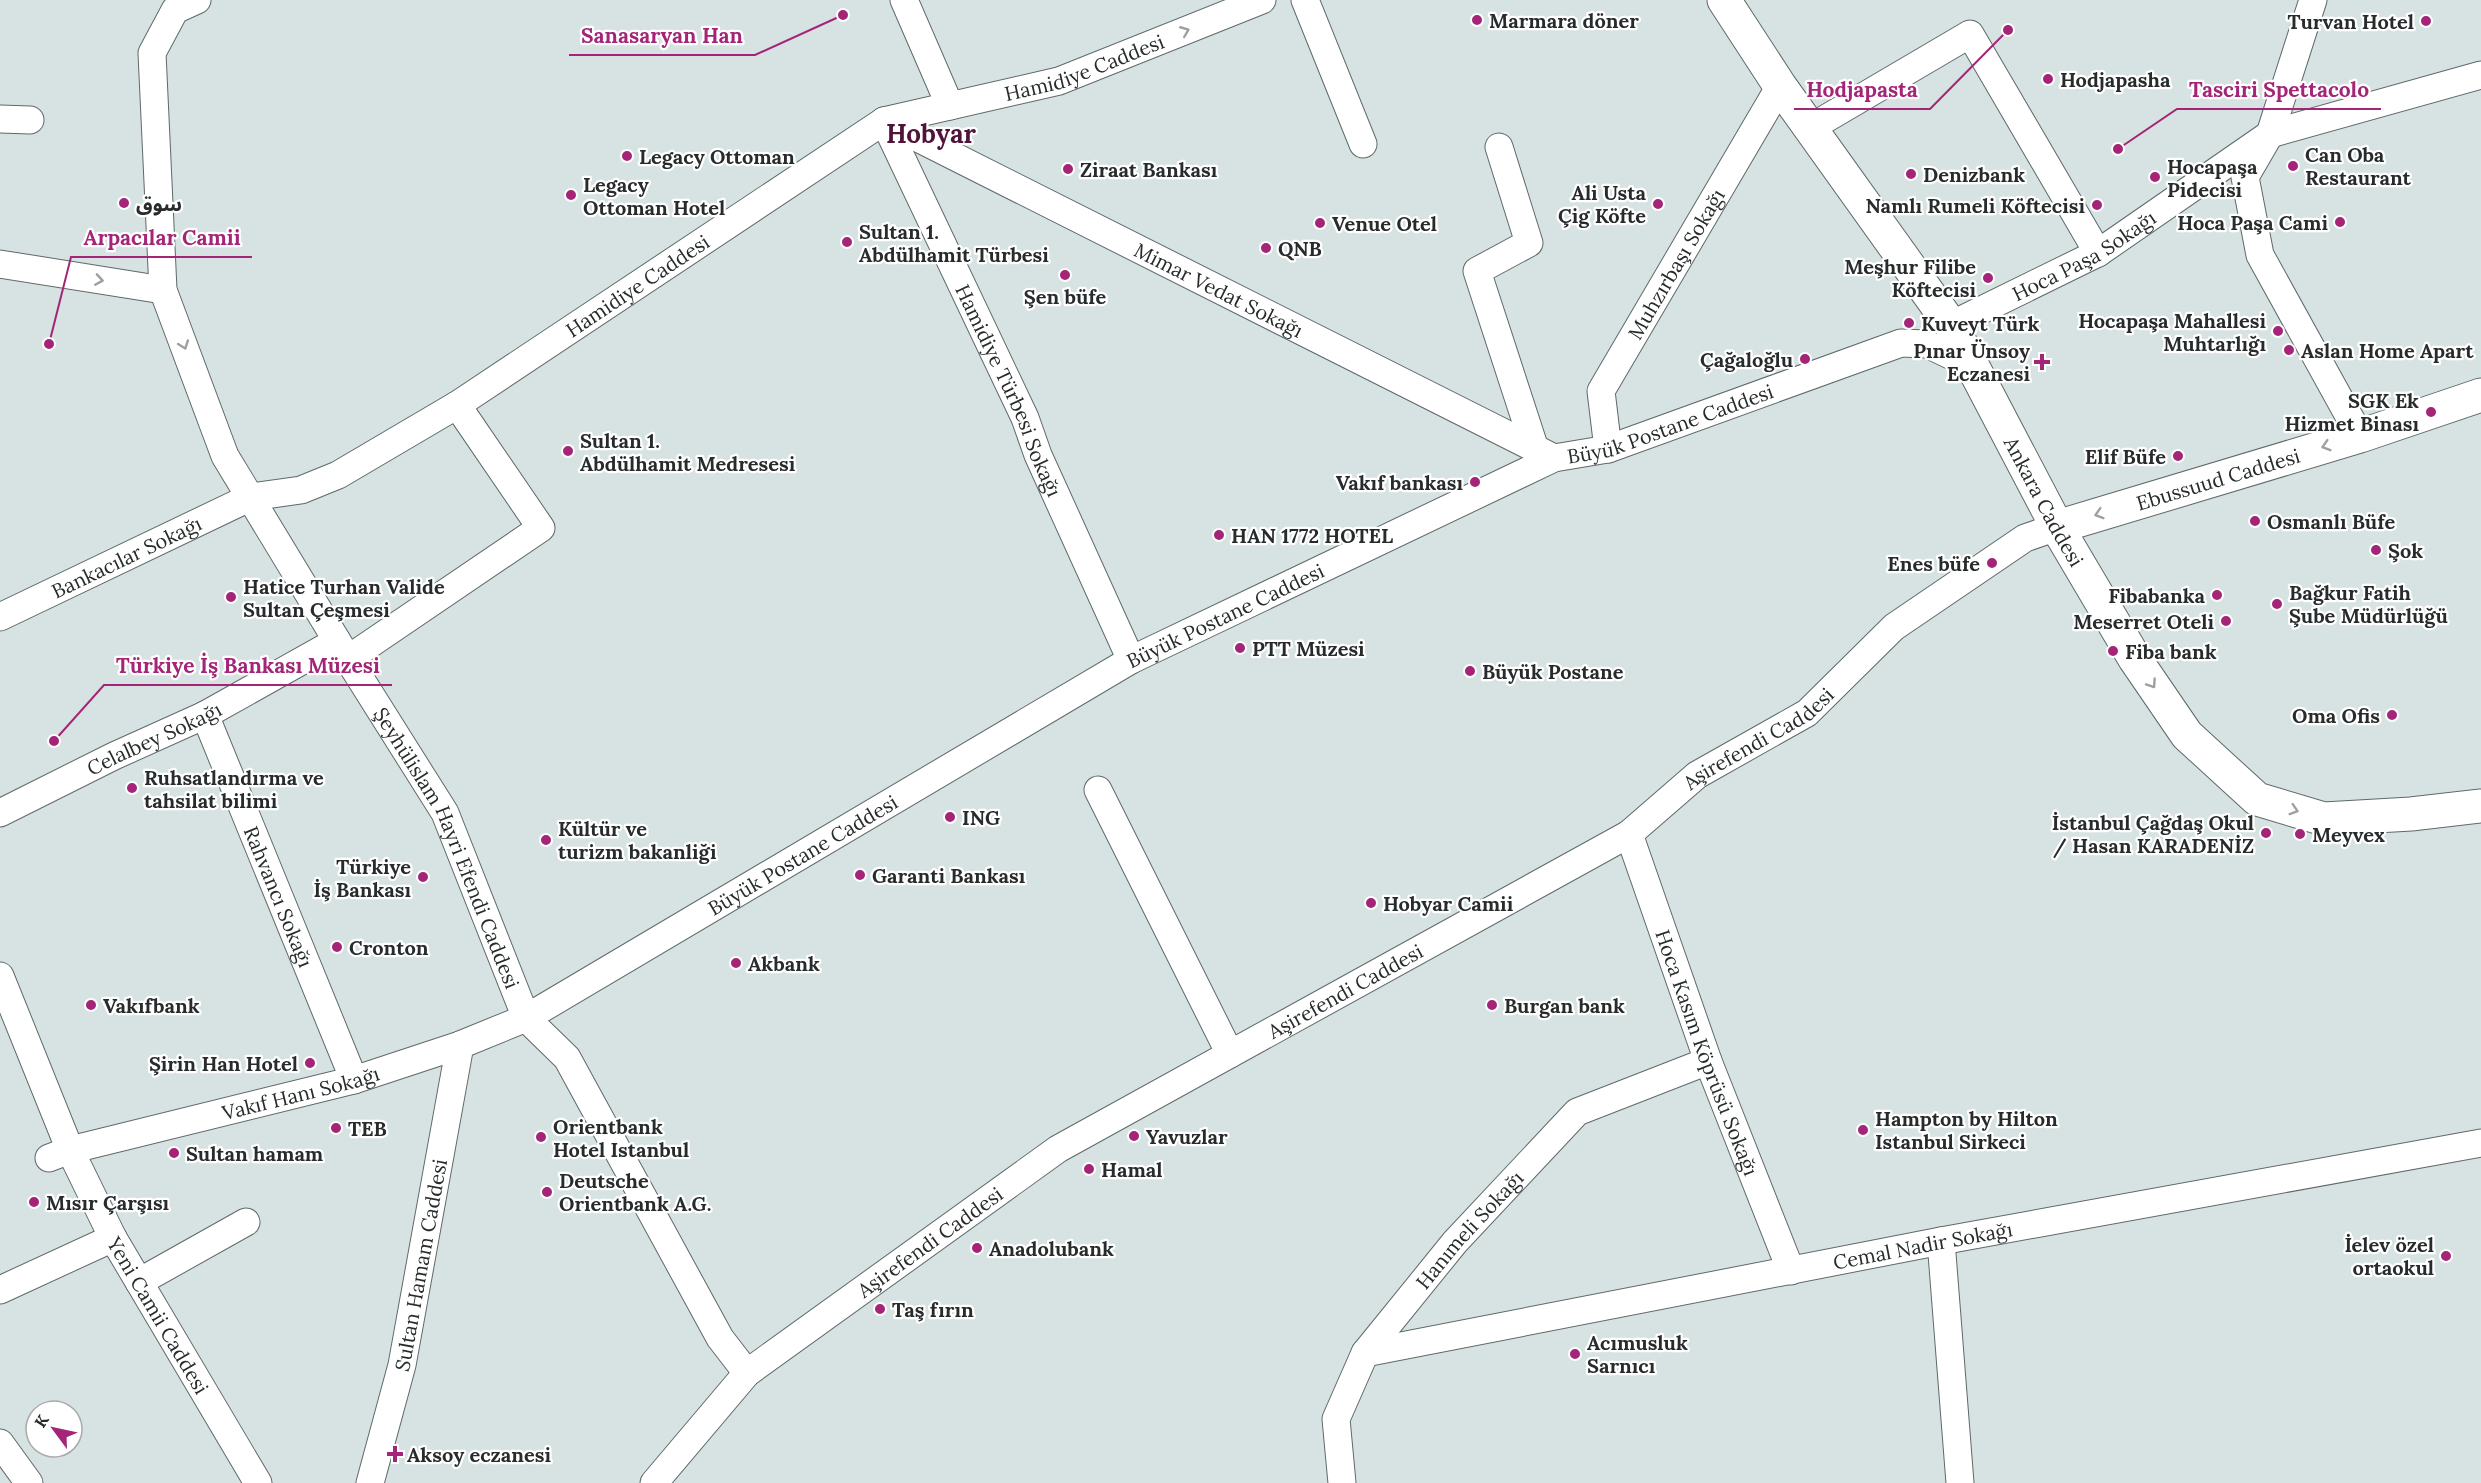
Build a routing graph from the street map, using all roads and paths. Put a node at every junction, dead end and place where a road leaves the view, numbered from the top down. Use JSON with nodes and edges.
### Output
{"nodes":[{"id":1,"x":197,"y":0,"type":"edge"},
{"id":2,"x":904,"y":0,"type":"edge"},
{"id":3,"x":1262,"y":0,"type":"edge"},
{"id":4,"x":1305,"y":0,"type":"edge"},
{"id":5,"x":1724,"y":0,"type":"edge"},
{"id":6,"x":2313,"y":0,"type":"edge"},
{"id":7,"x":2481,"y":75,"type":"edge"},
{"id":8,"x":1780,"y":86,"type":"junction"},
{"id":9,"x":950,"y":106,"type":"junction"},
{"id":10,"x":0,"y":119,"type":"edge"},
{"id":11,"x":30,"y":120,"type":"dead end"},
{"id":12,"x":884,"y":121,"type":"junction"},
{"id":13,"x":1810,"y":128,"type":"junction"},
{"id":14,"x":2270,"y":134,"type":"junction"},
{"id":15,"x":1364,"y":144,"type":"dead end"},
{"id":16,"x":1499,"y":147,"type":"dead end"},
{"id":17,"x":2098,"y":253,"type":"junction"},
{"id":18,"x":0,"y":264,"type":"edge"},
{"id":19,"x":163,"y":290,"type":"junction"},
{"id":20,"x":1951,"y":325,"type":"junction"},
{"id":21,"x":1973,"y":366,"type":"junction"},
{"id":22,"x":2481,"y":395,"type":"edge"},
{"id":23,"x":457,"y":405,"type":"junction"},
{"id":24,"x":2360,"y":436,"type":"junction"},
{"id":25,"x":1608,"y":449,"type":"junction"},
{"id":26,"x":1545,"y":454,"type":"junction"},
{"id":27,"x":251,"y":497,"type":"junction"},
{"id":28,"x":2057,"y":526,"type":"junction"},
{"id":29,"x":0,"y":617,"type":"edge"},
{"id":30,"x":342,"y":650,"type":"junction"},
{"id":31,"x":1131,"y":660,"type":"junction"},
{"id":32,"x":205,"y":715,"type":"junction"},
{"id":33,"x":1098,"y":790,"type":"dead end"},
{"id":34,"x":2481,"y":806,"type":"edge"},
{"id":35,"x":0,"y":813,"type":"edge"},
{"id":36,"x":1629,"y":834,"type":"junction"},
{"id":37,"x":0,"y":976,"type":"edge"},
{"id":38,"x":525,"y":1018,"type":"junction"},
{"id":39,"x":460,"y":1045,"type":"junction"},
{"id":40,"x":1230,"y":1054,"type":"junction"},
{"id":41,"x":1708,"y":1061,"type":"junction"},
{"id":42,"x":354,"y":1080,"type":"junction"},
{"id":43,"x":2481,"y":1143,"type":"edge"},
{"id":44,"x":59,"y":1154,"type":"junction"},
{"id":45,"x":246,"y":1222,"type":"dead end"},
{"id":46,"x":113,"y":1238,"type":"junction"},
{"id":47,"x":1941,"y":1241,"type":"junction"},
{"id":48,"x":1791,"y":1271,"type":"junction"},
{"id":49,"x":139,"y":1281,"type":"junction"},
{"id":50,"x":0,"y":1290,"type":"edge"},
{"id":51,"x":1365,"y":1353,"type":"junction"},
{"id":52,"x":747,"y":1372,"type":"junction"},
{"id":53,"x":0,"y":1443,"type":"edge"},
{"id":54,"x":29,"y":1483,"type":"edge"},
{"id":55,"x":258,"y":1483,"type":"edge"},
{"id":56,"x":370,"y":1483,"type":"edge"},
{"id":57,"x":654,"y":1483,"type":"edge"},
{"id":58,"x":1342,"y":1483,"type":"edge"},
{"id":59,"x":1960,"y":1483,"type":"edge"}],
"edges":[{"from":1,"to":19,"type":"street","name":"Şeyhülislam Hayri Efendi Caddesi"},
{"from":2,"to":9,"type":"street"},
{"from":9,"to":3,"type":"street","name":"Hamidiye Caddesi","one_way":true},
{"from":4,"to":15,"type":"street"},
{"from":5,"to":8,"type":"main road","name":"Ankara Caddesi"},
{"from":6,"to":14,"type":"street"},
{"from":7,"to":14,"type":"street","name":"Hoca Paşa Sokağı"},
{"from":8,"to":13,"type":"main road","name":"Ankara Caddesi"},
{"from":8,"to":25,"type":"street","name":"Muhzırbaşı Sokağı"},
{"from":9,"to":12,"type":"street","name":"Hamidiye Caddesi"},
{"from":10,"to":11,"type":"street"},
{"from":12,"to":23,"type":"street","name":"Hamidiye Caddesi"},
{"from":12,"to":26,"type":"street","name":"Mimar Vedat Sokağı"},
{"from":12,"to":31,"type":"street","name":"Hamidiye Türbesi Sokağı"},
{"from":13,"to":17,"type":"street"},
{"from":13,"to":20,"type":"main road","name":"Ankara Caddesi"},
{"from":14,"to":17,"type":"street","name":"Hoca Paşa Sokağı"},
{"from":14,"to":24,"type":"street"},
{"from":16,"to":26,"type":"street"},
{"from":17,"to":20,"type":"street","name":"Hoca Paşa Sokağı"},
{"from":18,"to":19,"type":"street","one_way":true},
{"from":19,"to":27,"type":"street","name":"Şeyhülislam Hayri Efendi Caddesi","one_way":true},
{"from":20,"to":21,"type":"main road","name":"Ankara Caddesi"},
{"from":21,"to":25,"type":"street","name":"Büyük Postane Caddesi"},
{"from":21,"to":28,"type":"main road","name":"Ankara Caddesi"},
{"from":22,"to":24,"type":"main road","name":"Ebussuud Caddesi"},
{"from":23,"to":27,"type":"street","name":"Hamidiye Caddesi"},
{"from":23,"to":30,"type":"street","name":"Celalbey Sokağı"},
{"from":24,"to":28,"type":"main road","name":"Ebussuud Caddesi","one_way":true},
{"from":25,"to":26,"type":"street","name":"Büyük Postane Caddesi"},
{"from":26,"to":31,"type":"street","name":"Büyük Postane Caddesi"},
{"from":27,"to":29,"type":"street","name":"Bankacılar Sokağı"},
{"from":27,"to":30,"type":"street","name":"Şeyhülislam Hayri Efendi Caddesi"},
{"from":28,"to":34,"type":"main road","name":"Ankara Caddesi","one_way":true},
{"from":28,"to":36,"type":"street","name":"Aşirefendi Caddesi"},
{"from":30,"to":32,"type":"street","name":"Celalbey Sokağı"},
{"from":30,"to":38,"type":"street","name":"Şeyhülislam Hayri Efendi Caddesi"},
{"from":31,"to":38,"type":"street","name":"Büyük Postane Caddesi"},
{"from":32,"to":35,"type":"street","name":"Celalbey Sokağı"},
{"from":32,"to":42,"type":"street","name":"Rahvancı Sokağı"},
{"from":33,"to":40,"type":"street"},
{"from":36,"to":40,"type":"street","name":"Aşirefendi Caddesi"},
{"from":36,"to":41,"type":"street","name":"Hoca Kasım Köprüsü Sokağı"},
{"from":37,"to":44,"type":"street","name":"Yeni Camii Caddesi"},
{"from":38,"to":39,"type":"street","name":"Vakıf Hanı Sokağı"},
{"from":38,"to":52,"type":"street"},
{"from":39,"to":42,"type":"street","name":"Vakıf Hanı Sokağı"},
{"from":39,"to":56,"type":"street","name":"Sultan Hamam Caddesi"},
{"from":40,"to":52,"type":"street","name":"Aşirefendi Caddesi"},
{"from":41,"to":48,"type":"street","name":"Hoca Kasım Köprüsü Sokağı"},
{"from":41,"to":51,"type":"street","name":"Hanımeli Sokağı"},
{"from":42,"to":44,"type":"street","name":"Vakıf Hanı Sokağı"},
{"from":43,"to":47,"type":"street","name":"Cemal Nadir Sokağı"},
{"from":44,"to":46,"type":"street","name":"Yeni Camii Caddesi"},
{"from":45,"to":49,"type":"street"},
{"from":46,"to":49,"type":"street","name":"Yeni Camii Caddesi"},
{"from":46,"to":50,"type":"street"},
{"from":47,"to":48,"type":"street","name":"Cemal Nadir Sokağı"},
{"from":47,"to":59,"type":"street"},
{"from":48,"to":51,"type":"street","name":"Cemal Nadir Sokağı"},
{"from":49,"to":55,"type":"street","name":"Yeni Camii Caddesi"},
{"from":51,"to":58,"type":"street","name":"Hanımeli Sokağı"},
{"from":52,"to":57,"type":"street","name":"Aşirefendi Caddesi"},
{"from":53,"to":54,"type":"street"}]}
